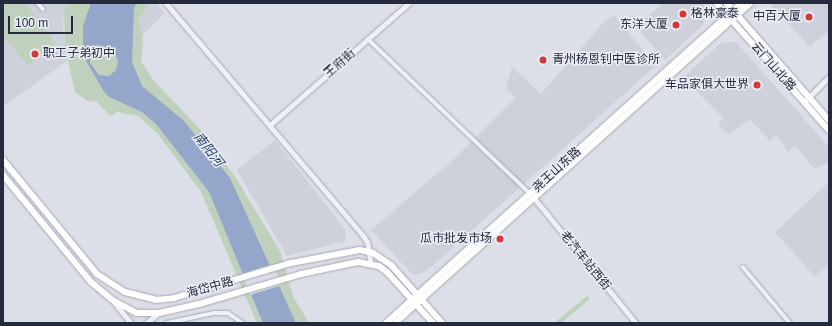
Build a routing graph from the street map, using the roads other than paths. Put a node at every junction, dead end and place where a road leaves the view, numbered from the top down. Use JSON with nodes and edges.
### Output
{"nodes":[{"id":1,"x":38,"y":3,"type":"edge"},
{"id":2,"x":166,"y":3,"type":"edge"},
{"id":3,"x":409,"y":3,"type":"edge"},
{"id":4,"x":717,"y":3,"type":"edge"},
{"id":5,"x":727,"y":3,"type":"edge"},
{"id":6,"x":741,"y":3,"type":"edge"},
{"id":7,"x":750,"y":3,"type":"edge"},
{"id":8,"x":43,"y":9,"type":"dead end"},
{"id":9,"x":735,"y":12,"type":"junction"},
{"id":10,"x":730,"y":17,"type":"junction"},
{"id":11,"x":368,"y":39,"type":"junction"},
{"id":12,"x":829,"y":77,"type":"edge"},
{"id":13,"x":808,"y":97,"type":"junction"},
{"id":14,"x":804,"y":102,"type":"junction"},
{"id":15,"x":829,"y":120,"type":"edge"},
{"id":16,"x":270,"y":125,"type":"junction"},
{"id":17,"x":829,"y":130,"type":"edge"},
{"id":18,"x":3,"y":160,"type":"edge"},
{"id":19,"x":3,"y":175,"type":"edge"},
{"id":20,"x":533,"y":196,"type":"junction"},
{"id":21,"x":370,"y":252,"type":"junction"},
{"id":22,"x":371,"y":264,"type":"junction"},
{"id":23,"x":743,"y":267,"type":"dead end"},
{"id":24,"x":417,"y":294,"type":"junction"},
{"id":25,"x":412,"y":299,"type":"junction"},
{"id":26,"x":422,"y":299,"type":"junction"},
{"id":27,"x":114,"y":301,"type":"junction"},
{"id":28,"x":417,"y":304,"type":"junction"},
{"id":29,"x":159,"y":313,"type":"junction"},
{"id":30,"x":131,"y":323,"type":"edge"},
{"id":31,"x":146,"y":323,"type":"edge"},
{"id":32,"x":167,"y":323,"type":"edge"},
{"id":33,"x":243,"y":323,"type":"edge"},
{"id":34,"x":386,"y":323,"type":"edge"},
{"id":35,"x":395,"y":323,"type":"edge"},
{"id":36,"x":433,"y":323,"type":"edge"},
{"id":37,"x":442,"y":323,"type":"edge"},
{"id":38,"x":636,"y":323,"type":"edge"},
{"id":39,"x":790,"y":323,"type":"edge"}],
"edges":[{"from":1,"to":8,"type":"street"},
{"from":2,"to":16,"type":"street"},
{"from":3,"to":11,"type":"street","name":"王府街"},
{"from":4,"to":10,"type":"main road","name":"云门山北路"},
{"from":5,"to":9,"type":"main road","name":"云门山北路"},
{"from":6,"to":9,"type":"main road"},
{"from":7,"to":9,"type":"main road"},
{"from":9,"to":10,"type":"main road","name":"尧王山东路"},
{"from":9,"to":13,"type":"main road","name":"云门山北路"},
{"from":10,"to":14,"type":"main road","name":"云门山北路"},
{"from":10,"to":20,"type":"main road","name":"尧王山东路"},
{"from":11,"to":16,"type":"street","name":"王府街"},
{"from":11,"to":20,"type":"street"},
{"from":12,"to":13,"type":"street"},
{"from":13,"to":14,"type":"street"},
{"from":13,"to":15,"type":"main road","name":"云门山北路"},
{"from":14,"to":17,"type":"main road","name":"云门山北路"},
{"from":16,"to":21,"type":"street"},
{"from":18,"to":21,"type":"main road","name":"海岱中路"},
{"from":19,"to":27,"type":"main road","name":"海岱中路"},
{"from":20,"to":24,"type":"main road","name":"尧王山东路"},
{"from":20,"to":26,"type":"main road","name":"尧王山东路"},
{"from":20,"to":38,"type":"street","name":"老汽车站西街"},
{"from":21,"to":22,"type":"street"},
{"from":21,"to":24,"type":"main road","name":"海岱中路"},
{"from":22,"to":25,"type":"main road","name":"海岱中路"},
{"from":22,"to":29,"type":"main road","name":"海岱中路"},
{"from":23,"to":39,"type":"street"},
{"from":24,"to":25,"type":"main road","name":"尧王山东路"},
{"from":24,"to":26,"type":"main road","name":"海岱中路"},
{"from":25,"to":28,"type":"main road","name":"海岱中路"},
{"from":25,"to":34,"type":"main road","name":"尧王山东路"},
{"from":26,"to":28,"type":"main road","name":"尧王山东路"},
{"from":26,"to":37,"type":"main road","name":"海岱中路"},
{"from":27,"to":29,"type":"main road","name":"海岱中路"},
{"from":27,"to":30,"type":"street"},
{"from":28,"to":35,"type":"main road","name":"尧王山东路"},
{"from":28,"to":36,"type":"main road","name":"海岱中路"},
{"from":29,"to":31,"type":"street"},
{"from":32,"to":33,"type":"street"}]}
